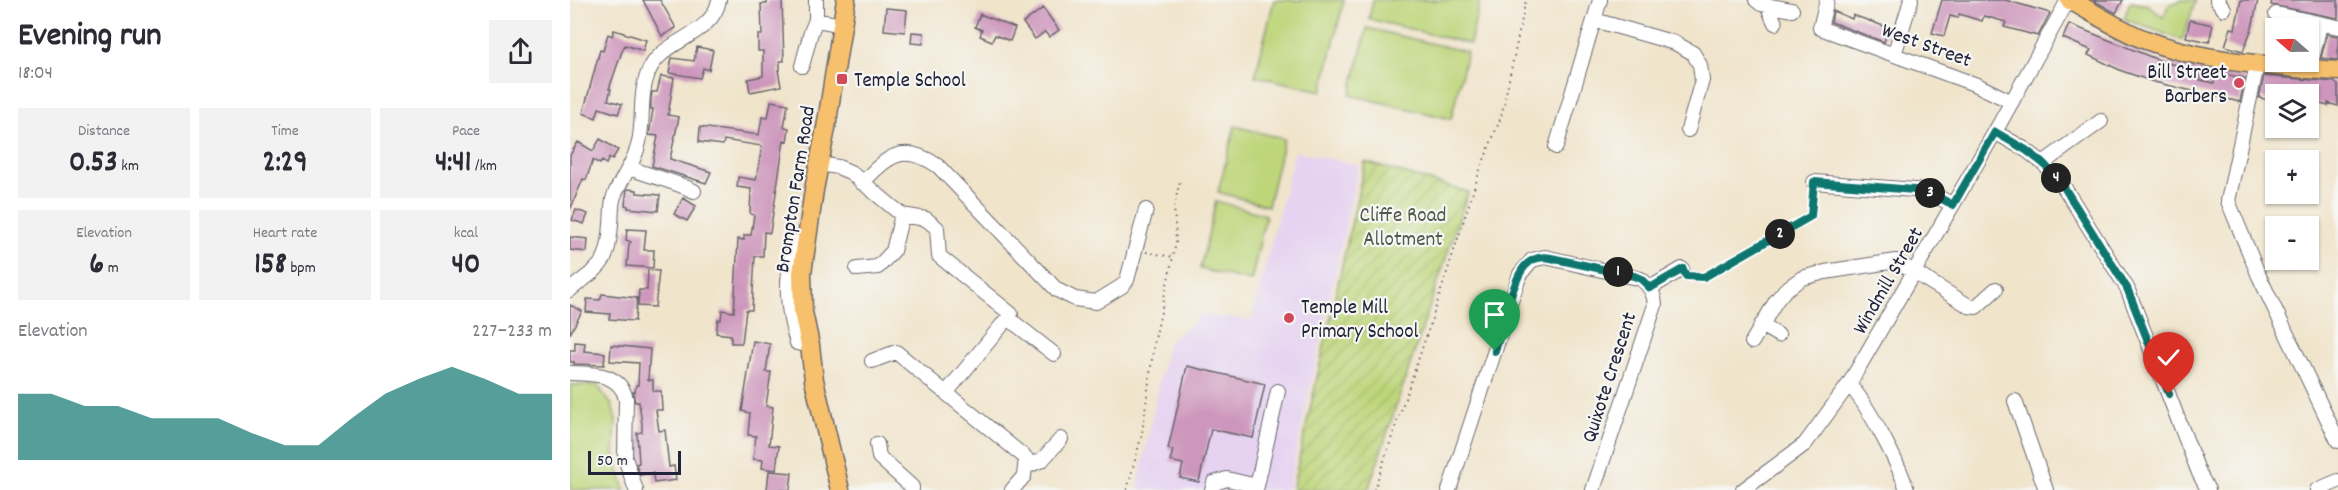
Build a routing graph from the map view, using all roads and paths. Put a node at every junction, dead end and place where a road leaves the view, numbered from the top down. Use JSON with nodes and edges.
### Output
{"nodes":[{"id":1,"x":719,"y":0,"type":"edge"},
{"id":2,"x":816,"y":0,"type":"edge"},
{"id":3,"x":846,"y":0,"type":"edge"},
{"id":4,"x":1526,"y":0,"type":"edge"},
{"id":5,"x":1600,"y":0,"type":"edge"},
{"id":6,"x":1827,"y":0,"type":"edge"},
{"id":7,"x":1911,"y":0,"type":"edge"},
{"id":8,"x":2069,"y":0,"type":"edge"},
{"id":9,"x":1761,"y":3,"type":"edge"},
{"id":10,"x":1792,"y":10,"type":"dead end"},
{"id":11,"x":2276,"y":14,"type":"dead end"},
{"id":12,"x":816,"y":20,"type":"junction"},
{"id":13,"x":1594,"y":20,"type":"junction"},
{"id":14,"x":1775,"y":22,"type":"dead end"},
{"id":15,"x":2320,"y":24,"type":"junction"},
{"id":16,"x":842,"y":25,"type":"junction"},
{"id":17,"x":2338,"y":27,"type":"edge"},
{"id":18,"x":2319,"y":28,"type":"edge"},
{"id":19,"x":1894,"y":55,"type":"junction"},
{"id":20,"x":2257,"y":65,"type":"junction"},
{"id":21,"x":802,"y":66,"type":"dead end"},
{"id":22,"x":2338,"y":71,"type":"edge"},
{"id":23,"x":2012,"y":102,"type":"junction"},
{"id":24,"x":2101,"y":121,"type":"dead end"},
{"id":25,"x":1688,"y":130,"type":"dead end"},
{"id":26,"x":1995,"y":132,"type":"junction"},
{"id":27,"x":1556,"y":147,"type":"dead end"},
{"id":28,"x":2043,"y":163,"type":"junction"},
{"id":29,"x":819,"y":164,"type":"junction"},
{"id":30,"x":630,"y":168,"type":"junction"},
{"id":31,"x":1180,"y":181,"type":"dead end"},
{"id":32,"x":1814,"y":182,"type":"joint"},
{"id":33,"x":862,"y":183,"type":"junction"},
{"id":34,"x":693,"y":191,"type":"dead end"},
{"id":35,"x":1953,"y":205,"type":"junction"},
{"id":36,"x":1146,"y":210,"type":"dead end"},
{"id":37,"x":902,"y":215,"type":"junction"},
{"id":38,"x":1135,"y":250,"type":"junction"},
{"id":39,"x":1173,"y":257,"type":"junction"},
{"id":40,"x":857,"y":269,"type":"dead end"},
{"id":41,"x":1683,"y":269,"type":"joint"},
{"id":42,"x":1915,"y":272,"type":"junction"},
{"id":43,"x":1650,"y":288,"type":"junction"},
{"id":44,"x":1996,"y":289,"type":"dead end"},
{"id":45,"x":570,"y":290,"type":"edge"},
{"id":46,"x":1008,"y":318,"type":"junction"},
{"id":47,"x":1761,"y":325,"type":"junction"},
{"id":48,"x":1778,"y":335,"type":"dead end"},
{"id":49,"x":1752,"y":342,"type":"dead end"},
{"id":50,"x":1054,"y":354,"type":"dead end"},
{"id":51,"x":872,"y":361,"type":"dead end"},
{"id":52,"x":570,"y":373,"type":"edge"},
{"id":53,"x":1850,"y":384,"type":"junction"},
{"id":54,"x":1278,"y":391,"type":"dead end"},
{"id":55,"x":946,"y":393,"type":"junction"},
{"id":56,"x":2015,"y":401,"type":"dead end"},
{"id":57,"x":1061,"y":439,"type":"dead end"},
{"id":58,"x":2338,"y":441,"type":"edge"},
{"id":59,"x":877,"y":444,"type":"dead end"},
{"id":60,"x":1025,"y":467,"type":"junction"},
{"id":61,"x":2338,"y":480,"type":"edge"},
{"id":62,"x":1256,"y":488,"type":"edge"},
{"id":63,"x":636,"y":490,"type":"edge"},
{"id":64,"x":840,"y":490,"type":"edge"},
{"id":65,"x":912,"y":490,"type":"edge"},
{"id":66,"x":1012,"y":490,"type":"edge"},
{"id":67,"x":1127,"y":490,"type":"edge"},
{"id":68,"x":1212,"y":490,"type":"edge"},
{"id":69,"x":1374,"y":490,"type":"edge"},
{"id":70,"x":1449,"y":490,"type":"edge"},
{"id":71,"x":1593,"y":490,"type":"edge"},
{"id":72,"x":1743,"y":490,"type":"edge"},
{"id":73,"x":1907,"y":490,"type":"edge"},
{"id":74,"x":2046,"y":490,"type":"edge"},
{"id":75,"x":2208,"y":490,"type":"edge"},
{"id":76,"x":2317,"y":490,"type":"edge"}],
"edges":[{"from":1,"to":30,"type":"street"},
{"from":2,"to":12,"type":"street"},
{"from":3,"to":16,"type":"main road","name":"Brompton Farm Road"},
{"from":4,"to":69,"type":"path"},
{"from":5,"to":13,"type":"street"},
{"from":6,"to":19,"type":"street","name":"West Street"},
{"from":7,"to":19,"type":"street"},
{"from":8,"to":20,"type":"main road"},
{"from":8,"to":23,"type":"street","name":"Windmill Street"},
{"from":9,"to":10,"type":"street"},
{"from":9,"to":14,"type":"street"},
{"from":11,"to":15,"type":"street"},
{"from":12,"to":16,"type":"street"},
{"from":12,"to":21,"type":"street"},
{"from":13,"to":25,"type":"street"},
{"from":13,"to":27,"type":"street"},
{"from":15,"to":17,"type":"street"},
{"from":15,"to":18,"type":"street"},
{"from":16,"to":29,"type":"main road","name":"Brompton Farm Road"},
{"from":19,"to":23,"type":"street","name":"West Street"},
{"from":20,"to":22,"type":"main road"},
{"from":20,"to":58,"type":"street"},
{"from":23,"to":26,"type":"street","name":"Windmill Street"},
{"from":24,"to":28,"type":"street"},
{"from":26,"to":28,"type":"street"},
{"from":26,"to":35,"type":"street","name":"Windmill Street"},
{"from":28,"to":75,"type":"street"},
{"from":29,"to":33,"type":"street"},
{"from":29,"to":64,"type":"main road","name":"Brompton Farm Road"},
{"from":30,"to":34,"type":"street"},
{"from":30,"to":45,"type":"street"},
{"from":31,"to":39,"type":"path"},
{"from":32,"to":35,"type":"street"},
{"from":32,"to":41,"type":"path"},
{"from":33,"to":37,"type":"street"},
{"from":33,"to":38,"type":"street"},
{"from":35,"to":42,"type":"street","name":"Windmill Street"},
{"from":36,"to":38,"type":"street"},
{"from":37,"to":40,"type":"street"},
{"from":37,"to":46,"type":"street"},
{"from":38,"to":39,"type":"path"},
{"from":39,"to":67,"type":"path"},
{"from":41,"to":43,"type":"street"},
{"from":42,"to":44,"type":"street"},
{"from":42,"to":47,"type":"street"},
{"from":42,"to":53,"type":"street","name":"Windmill Street"},
{"from":43,"to":70,"type":"street","name":"Quixote Crescent"},
{"from":43,"to":71,"type":"street","name":"Quixote Crescent"},
{"from":46,"to":50,"type":"street"},
{"from":46,"to":55,"type":"street"},
{"from":47,"to":48,"type":"street"},
{"from":47,"to":49,"type":"street"},
{"from":51,"to":55,"type":"street"},
{"from":52,"to":63,"type":"street"},
{"from":53,"to":72,"type":"street","name":"Windmill Street"},
{"from":53,"to":73,"type":"street"},
{"from":54,"to":62,"type":"street"},
{"from":55,"to":60,"type":"street"},
{"from":56,"to":74,"type":"street"},
{"from":57,"to":60,"type":"street"},
{"from":59,"to":65,"type":"street"},
{"from":60,"to":66,"type":"street"},
{"from":61,"to":76,"type":"street"},
{"from":62,"to":68,"type":"street"}]}
